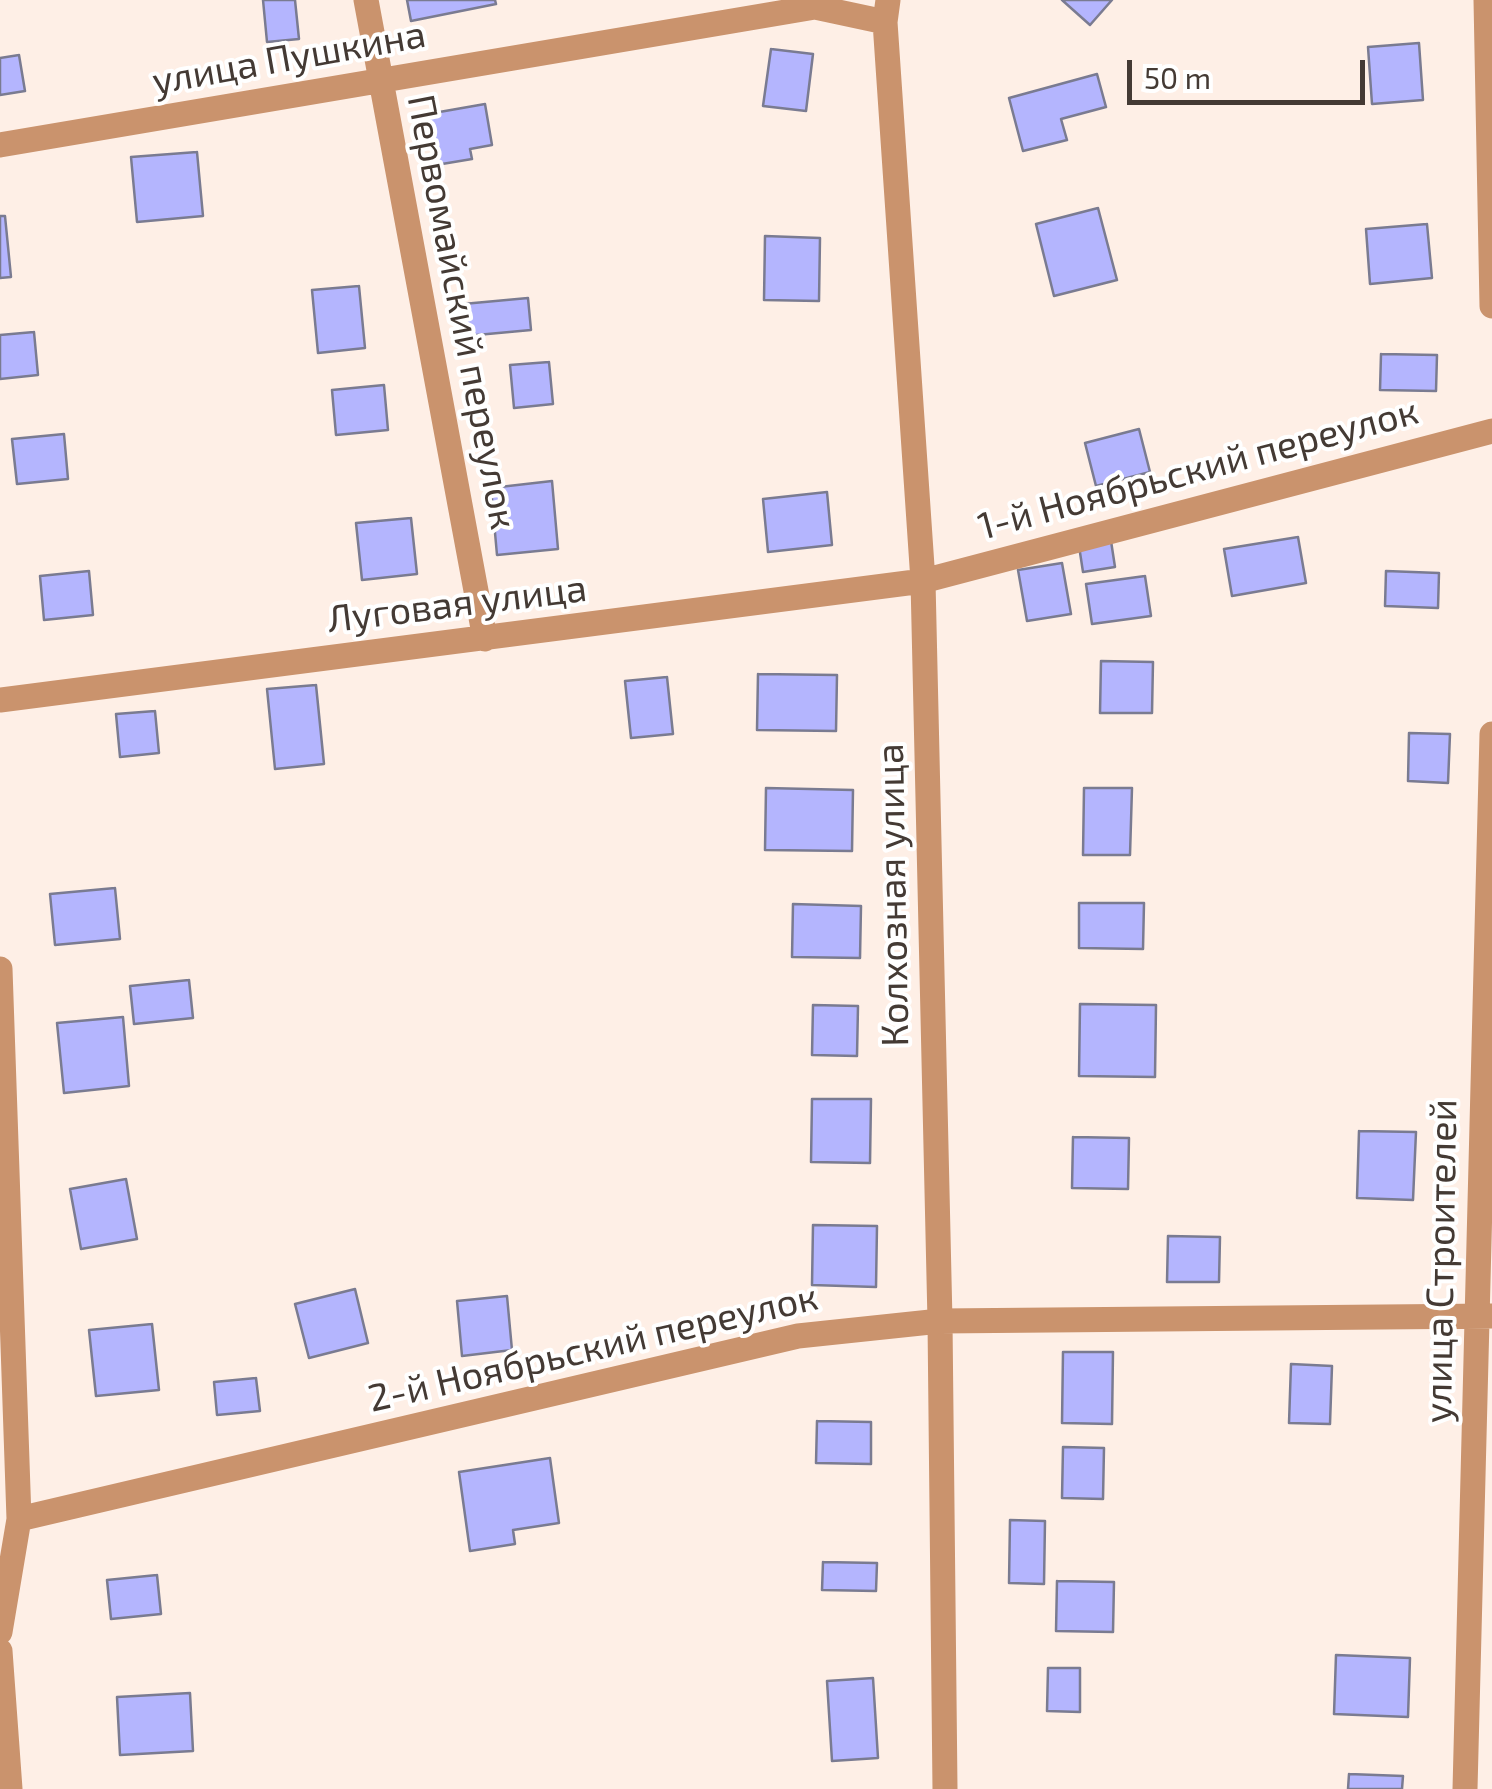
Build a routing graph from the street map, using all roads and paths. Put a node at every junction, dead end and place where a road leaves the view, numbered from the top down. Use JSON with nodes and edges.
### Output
{"nodes":[{"id":1,"x":366,"y":0,"type":"edge"},
{"id":2,"x":1486,"y":0,"type":"edge"},
{"id":3,"x":887,"y":11,"type":"edge"},
{"id":4,"x":380,"y":80,"type":"junction"},
{"id":5,"x":0,"y":145,"type":"edge"},
{"id":6,"x":1492,"y":306,"type":"edge"},
{"id":7,"x":1492,"y":431,"type":"edge"},
{"id":8,"x":923,"y":581,"type":"junction"},
{"id":9,"x":485,"y":639,"type":"junction"},
{"id":10,"x":0,"y":700,"type":"edge"},
{"id":11,"x":1492,"y":734,"type":"edge"},
{"id":12,"x":0,"y":969,"type":"edge"},
{"id":13,"x":1484,"y":1317,"type":"edge"},
{"id":14,"x":940,"y":1322,"type":"junction"},
{"id":15,"x":19,"y":1519,"type":"junction"},
{"id":16,"x":0,"y":1632,"type":"edge"},
{"id":17,"x":0,"y":1651,"type":"edge"},
{"id":18,"x":10,"y":1789,"type":"edge"},
{"id":19,"x":945,"y":1789,"type":"edge"},
{"id":20,"x":1465,"y":1789,"type":"edge"}],
"edges":[{"from":1,"to":4,"type":"street","name":"Первомайский переулок"},
{"from":2,"to":6,"type":"street"},
{"from":3,"to":4,"type":"street","name":"улица Пушкина"},
{"from":3,"to":8,"type":"street","name":"Колхозная улица"},
{"from":4,"to":5,"type":"street","name":"улица Пушкина"},
{"from":4,"to":9,"type":"street","name":"Первомайский переулок"},
{"from":7,"to":8,"type":"street","name":"1-й Ноябрьский переулок"},
{"from":8,"to":9,"type":"street","name":"Луговая улица"},
{"from":8,"to":14,"type":"street","name":"Колхозная улица"},
{"from":9,"to":10,"type":"street","name":"Луговая улица"},
{"from":11,"to":13,"type":"street","name":"улица Строителей"},
{"from":12,"to":15,"type":"street"},
{"from":13,"to":14,"type":"street","name":"2-й Ноябрьский переулок"},
{"from":13,"to":20,"type":"street","name":"улица Строителей"},
{"from":14,"to":15,"type":"street","name":"2-й Ноябрьский переулок"},
{"from":14,"to":19,"type":"street","name":"Колхозная улица"},
{"from":15,"to":16,"type":"street"},
{"from":17,"to":18,"type":"street"}]}
